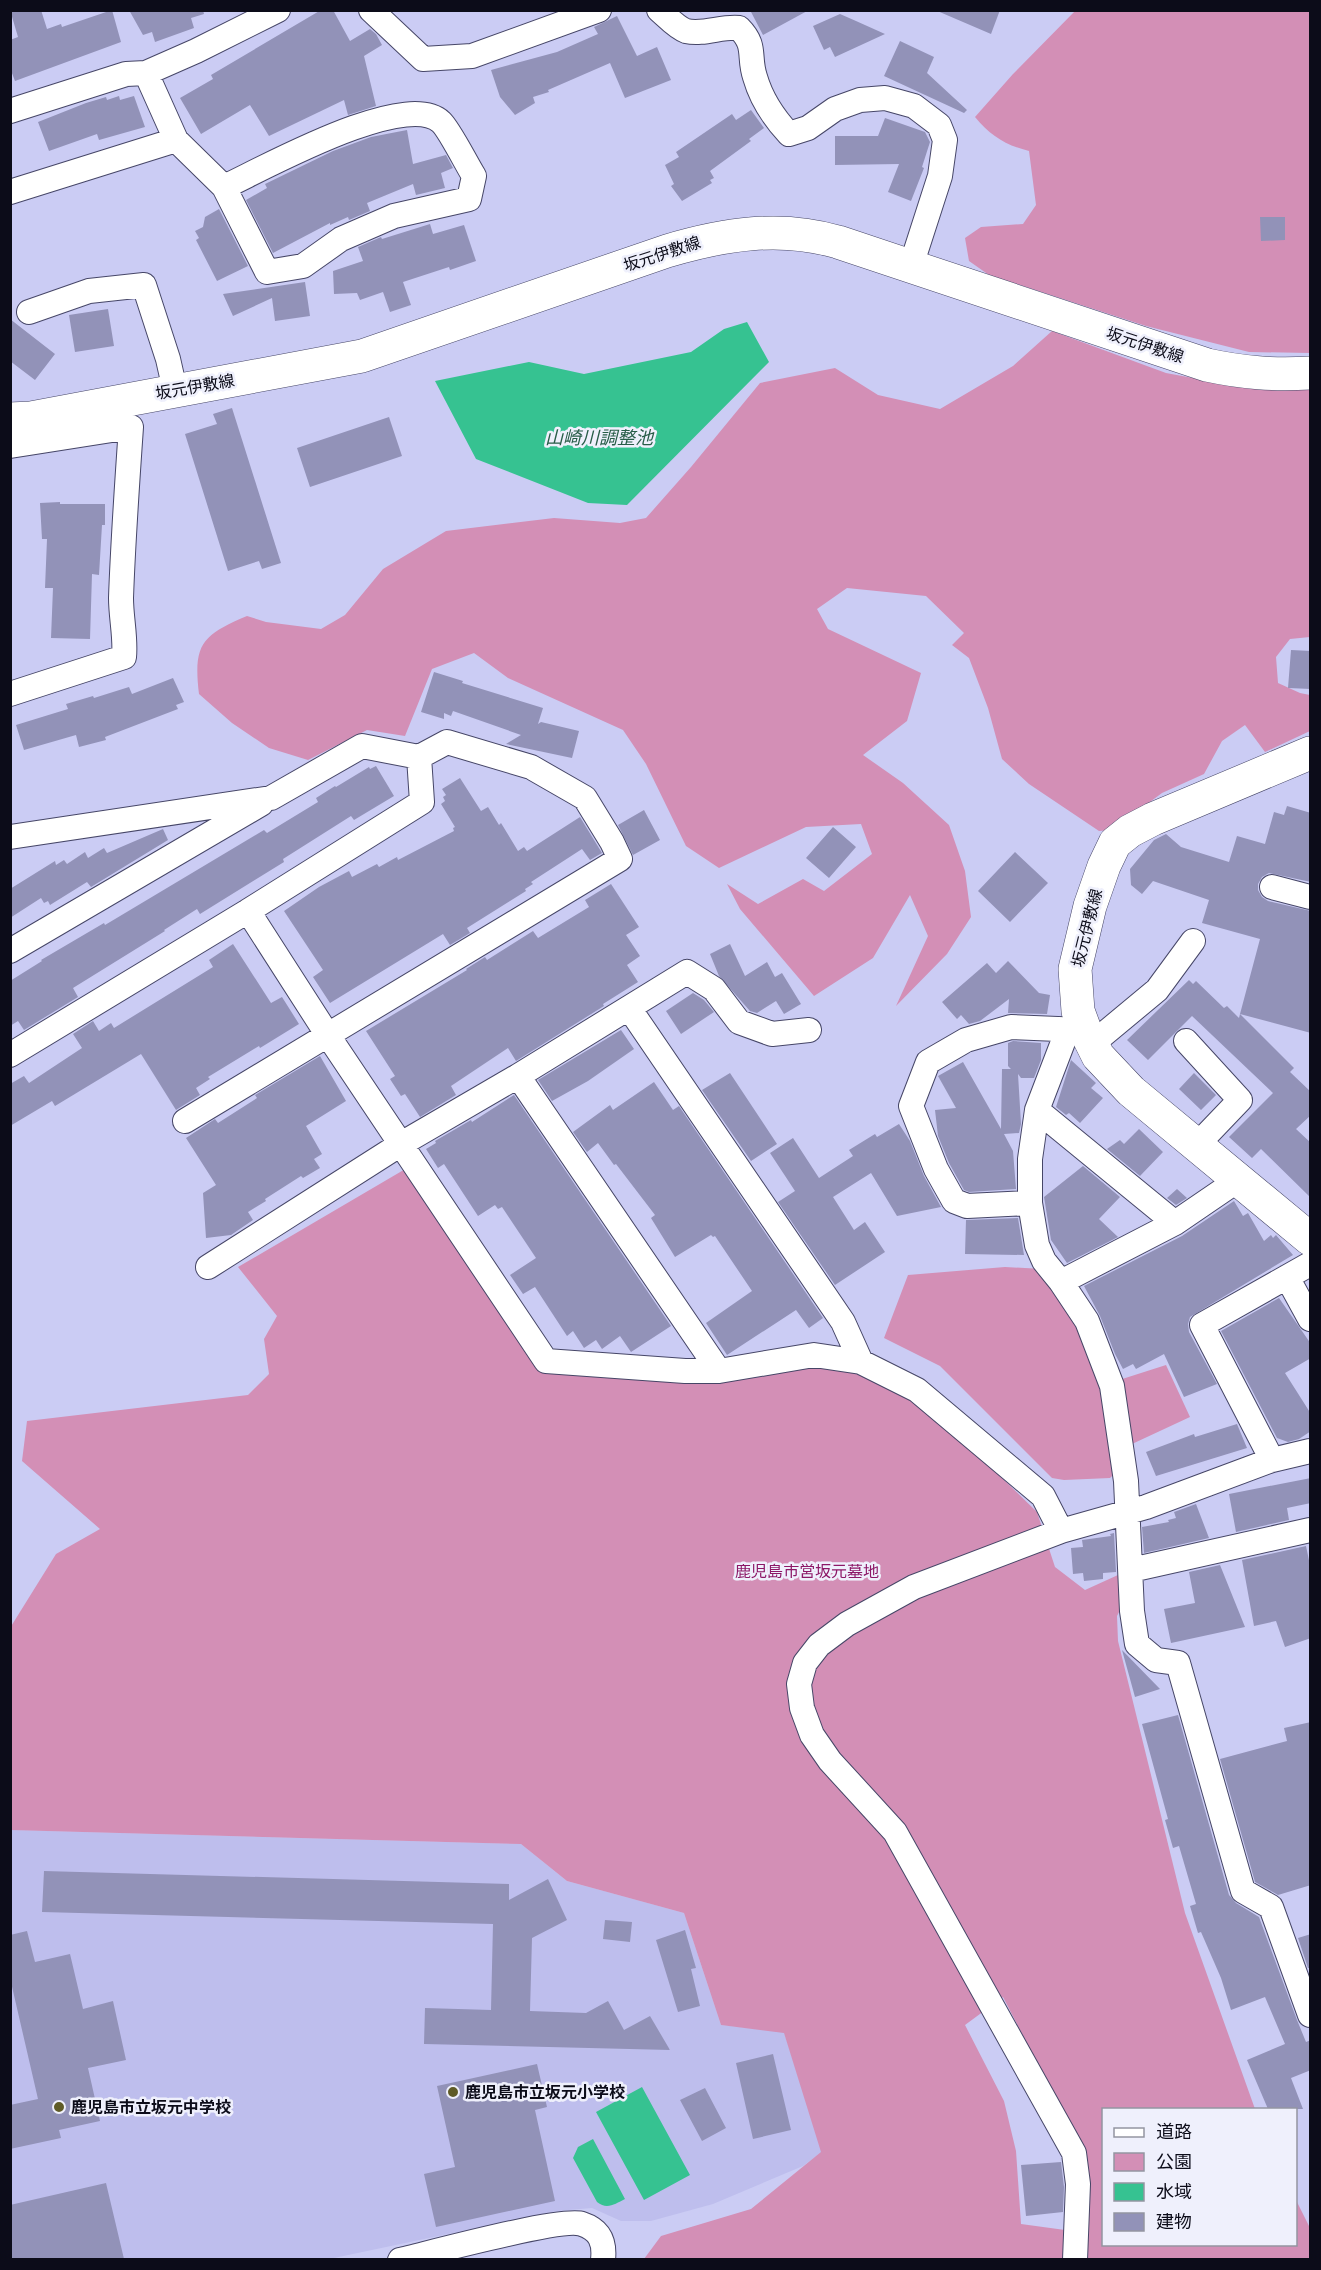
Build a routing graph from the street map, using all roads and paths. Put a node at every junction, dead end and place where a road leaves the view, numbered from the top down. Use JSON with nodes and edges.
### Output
{"nodes":[{"id":1,"x":278,"y":10,"type":"edge"},
{"id":2,"x":371,"y":10,"type":"edge"},
{"id":3,"x":599,"y":10,"type":"edge"},
{"id":4,"x":659,"y":10,"type":"edge"},
{"id":5,"x":146,"y":73,"type":"junction"},
{"id":6,"x":10,"y":111,"type":"edge"},
{"id":7,"x":176,"y":140,"type":"junction"},
{"id":8,"x":224,"y":187,"type":"junction"},
{"id":9,"x":10,"y":192,"type":"edge"},
{"id":10,"x":911,"y":266,"type":"junction"},
{"id":11,"x":29,"y":312,"type":"dead end"},
{"id":12,"x":1311,"y":373,"type":"edge"},
{"id":13,"x":175,"y":390,"type":"junction"},
{"id":14,"x":21,"y":432,"type":"edge"},
{"id":15,"x":10,"y":694,"type":"edge"},
{"id":16,"x":1311,"y":753,"type":"edge"},
{"id":17,"x":419,"y":757,"type":"junction"},
{"id":18,"x":271,"y":798,"type":"junction"},
{"id":19,"x":10,"y":837,"type":"edge"},
{"id":20,"x":1272,"y":887,"type":"dead end"},
{"id":21,"x":1311,"y":897,"type":"edge"},
{"id":22,"x":248,"y":911,"type":"junction"},
{"id":23,"x":1193,"y":941,"type":"dead end"},
{"id":24,"x":10,"y":951,"type":"edge"},
{"id":25,"x":629,"y":1008,"type":"junction"},
{"id":26,"x":809,"y":1030,"type":"dead end"},
{"id":27,"x":327,"y":1034,"type":"junction"},
{"id":28,"x":1082,"y":1034,"type":"junction"},
{"id":29,"x":1186,"y":1041,"type":"dead end"},
{"id":30,"x":10,"y":1055,"type":"edge"},
{"id":31,"x":518,"y":1076,"type":"junction"},
{"id":32,"x":1036,"y":1110,"type":"junction"},
{"id":33,"x":185,"y":1121,"type":"dead end"},
{"id":34,"x":401,"y":1144,"type":"junction"},
{"id":35,"x":1196,"y":1146,"type":"junction"},
{"id":36,"x":1238,"y":1180,"type":"junction"},
{"id":37,"x":1030,"y":1203,"type":"junction"},
{"id":38,"x":1174,"y":1223,"type":"junction"},
{"id":39,"x":1311,"y":1239,"type":"edge"},
{"id":40,"x":1311,"y":1264,"type":"edge"},
{"id":41,"x":208,"y":1267,"type":"dead end"},
{"id":42,"x":1287,"y":1277,"type":"junction"},
{"id":43,"x":1061,"y":1282,"type":"junction"},
{"id":44,"x":1311,"y":1319,"type":"edge"},
{"id":45,"x":861,"y":1362,"type":"junction"},
{"id":46,"x":719,"y":1371,"type":"junction"},
{"id":47,"x":1311,"y":1451,"type":"edge"},
{"id":48,"x":1272,"y":1460,"type":"junction"},
{"id":49,"x":1128,"y":1512,"type":"junction"},
{"id":50,"x":1311,"y":1530,"type":"edge"},
{"id":51,"x":1061,"y":1531,"type":"junction"},
{"id":52,"x":1131,"y":1570,"type":"junction"},
{"id":53,"x":1311,"y":2015,"type":"edge"},
{"id":54,"x":400,"y":2259,"type":"edge"},
{"id":55,"x":603,"y":2259,"type":"edge"},
{"id":56,"x":1075,"y":2259,"type":"edge"}],
"edges":[{"from":1,"to":5,"type":"street"},
{"from":2,"to":3,"type":"street"},
{"from":4,"to":10,"type":"street"},
{"from":5,"to":6,"type":"street"},
{"from":5,"to":7,"type":"street"},
{"from":7,"to":8,"type":"street"},
{"from":7,"to":9,"type":"street"},
{"from":8,"to":8,"type":"street"},
{"from":10,"to":12,"type":"main road","name":"坂元伊敷線"},
{"from":10,"to":13,"type":"main road","name":"坂元伊敷線"},
{"from":11,"to":13,"type":"street"},
{"from":13,"to":14,"type":"main road","name":"坂元伊敷線"},
{"from":14,"to":15,"type":"street"},
{"from":16,"to":28,"type":"main road","name":"坂元伊敷線"},
{"from":17,"to":18,"type":"street"},
{"from":17,"to":22,"type":"street"},
{"from":17,"to":27,"type":"street"},
{"from":18,"to":19,"type":"street"},
{"from":18,"to":24,"type":"street"},
{"from":20,"to":21,"type":"street"},
{"from":22,"to":27,"type":"street"},
{"from":22,"to":30,"type":"street"},
{"from":23,"to":28,"type":"street"},
{"from":25,"to":26,"type":"street"},
{"from":25,"to":31,"type":"street"},
{"from":25,"to":45,"type":"street"},
{"from":27,"to":33,"type":"street"},
{"from":27,"to":34,"type":"street"},
{"from":28,"to":32,"type":"street"},
{"from":28,"to":35,"type":"main road","name":"坂元伊敷線"},
{"from":28,"to":37,"type":"street"},
{"from":29,"to":35,"type":"street"},
{"from":31,"to":34,"type":"street"},
{"from":31,"to":46,"type":"street"},
{"from":32,"to":37,"type":"street"},
{"from":32,"to":38,"type":"street"},
{"from":34,"to":41,"type":"street"},
{"from":34,"to":46,"type":"street"},
{"from":35,"to":36,"type":"main road","name":"坂元伊敷線"},
{"from":36,"to":38,"type":"street"},
{"from":36,"to":39,"type":"main road","name":"坂元伊敷線"},
{"from":37,"to":43,"type":"street"},
{"from":38,"to":43,"type":"street"},
{"from":40,"to":42,"type":"street"},
{"from":42,"to":44,"type":"street"},
{"from":42,"to":48,"type":"street"},
{"from":43,"to":49,"type":"street"},
{"from":45,"to":46,"type":"street"},
{"from":45,"to":51,"type":"street"},
{"from":47,"to":48,"type":"street"},
{"from":48,"to":49,"type":"street"},
{"from":49,"to":51,"type":"street"},
{"from":49,"to":52,"type":"street"},
{"from":50,"to":52,"type":"street"},
{"from":51,"to":56,"type":"street"},
{"from":52,"to":53,"type":"street"},
{"from":54,"to":55,"type":"street"}]}
